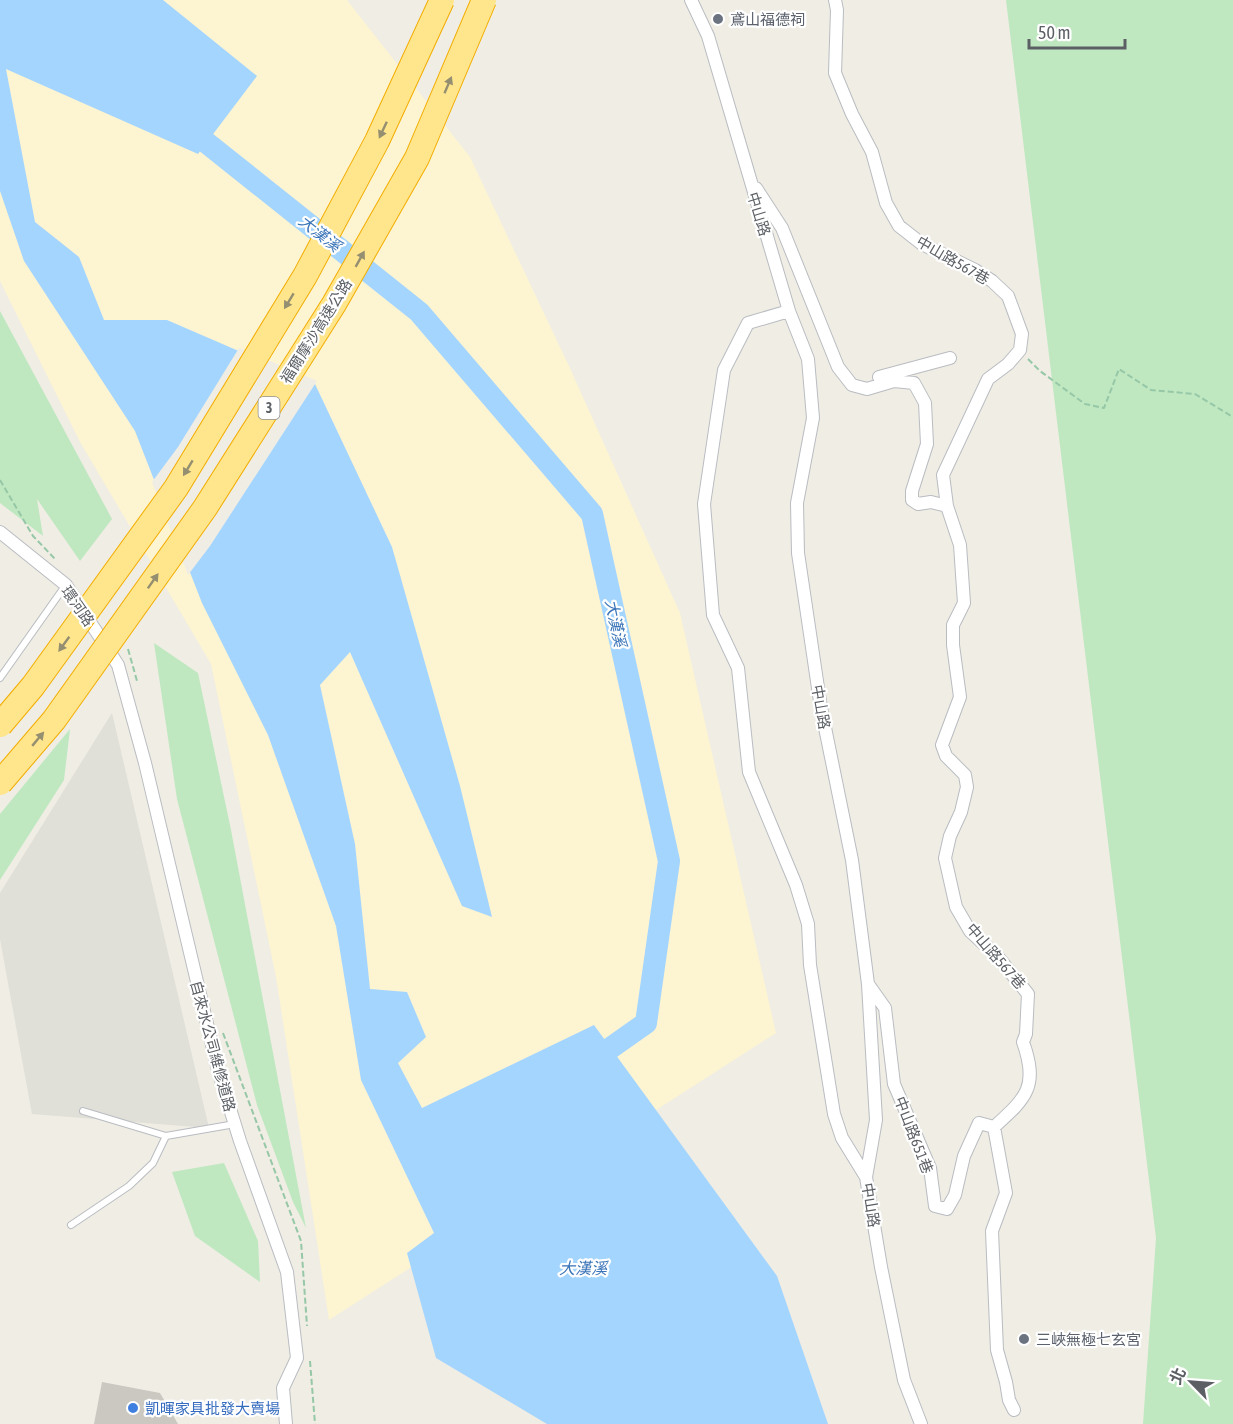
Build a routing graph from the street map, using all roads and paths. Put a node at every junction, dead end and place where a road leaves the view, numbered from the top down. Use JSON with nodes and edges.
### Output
{"nodes":[{"id":1,"x":442,"y":0,"type":"edge"},
{"id":2,"x":484,"y":0,"type":"edge"},
{"id":3,"x":691,"y":0,"type":"edge"},
{"id":4,"x":835,"y":0,"type":"edge"},
{"id":5,"x":748,"y":176,"type":"junction"},
{"id":6,"x":789,"y":311,"type":"junction"},
{"id":7,"x":1020,"y":350,"type":"junction"},
{"id":8,"x":950,"y":358,"type":"dead end"},
{"id":9,"x":852,"y":385,"type":"junction"},
{"id":10,"x":1233,"y":417,"type":"edge"},
{"id":11,"x":947,"y":506,"type":"junction"},
{"id":12,"x":0,"y":532,"type":"edge"},
{"id":13,"x":66,"y":585,"type":"junction"},
{"id":14,"x":118,"y":665,"type":"joint"},
{"id":15,"x":0,"y":678,"type":"edge"},
{"id":16,"x":0,"y":725,"type":"edge"},
{"id":17,"x":0,"y":783,"type":"edge"},
{"id":18,"x":868,"y":984,"type":"junction"},
{"id":19,"x":83,"y":1111,"type":"dead end"},
{"id":20,"x":235,"y":1124,"type":"junction"},
{"id":21,"x":994,"y":1127,"type":"junction"},
{"id":22,"x":166,"y":1136,"type":"junction"},
{"id":23,"x":866,"y":1177,"type":"junction"},
{"id":24,"x":71,"y":1225,"type":"dead end"},
{"id":25,"x":1014,"y":1410,"type":"dead end"},
{"id":26,"x":286,"y":1424,"type":"edge"},
{"id":27,"x":921,"y":1424,"type":"edge"}],
"edges":[{"from":1,"to":16,"type":"highway","one_way":true,"bridge":true},
{"from":17,"to":2,"type":"highway","name":"福爾摩沙高速公路","number":"3","one_way":true,"bridge":true},
{"from":3,"to":5,"type":"street","name":"中山路"},
{"from":4,"to":7,"type":"street","name":"中山路567巷"},
{"from":5,"to":6,"type":"street","name":"中山路"},
{"from":5,"to":9,"type":"street"},
{"from":6,"to":18,"type":"street","name":"中山路"},
{"from":6,"to":23,"type":"street"},
{"from":7,"to":10,"type":"path"},
{"from":7,"to":11,"type":"street","name":"中山路567巷"},
{"from":8,"to":9,"type":"street"},
{"from":9,"to":11,"type":"street"},
{"from":11,"to":21,"type":"street","name":"中山路567巷"},
{"from":12,"to":13,"type":"street","name":"環河路"},
{"from":13,"to":14,"type":"street","name":"環河路"},
{"from":13,"to":15,"type":"lane"},
{"from":14,"to":20,"type":"street","name":"自來水公司維修道路"},
{"from":18,"to":21,"type":"street","name":"中山路651巷"},
{"from":18,"to":23,"type":"street","name":"中山路"},
{"from":19,"to":22,"type":"lane"},
{"from":20,"to":22,"type":"lane"},
{"from":20,"to":26,"type":"street","name":"自來水公司維修道路"},
{"from":21,"to":25,"type":"street"},
{"from":22,"to":24,"type":"lane"},
{"from":23,"to":27,"type":"street","name":"中山路"}]}
